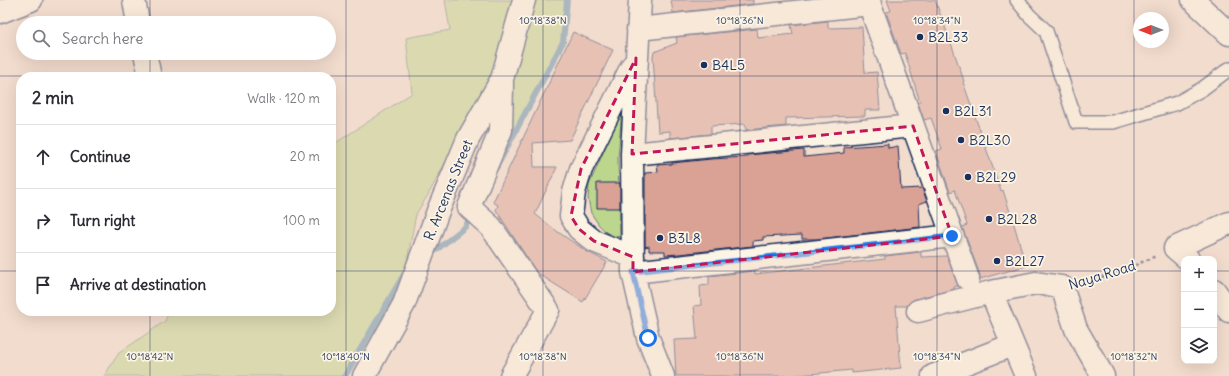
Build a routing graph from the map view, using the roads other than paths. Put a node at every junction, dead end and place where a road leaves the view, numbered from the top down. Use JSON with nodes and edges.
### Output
{"nodes":[{"id":1,"x":31,"y":0,"type":"edge"},
{"id":2,"x":134,"y":0,"type":"edge"},
{"id":3,"x":524,"y":0,"type":"edge"},
{"id":4,"x":640,"y":0,"type":"edge"},
{"id":5,"x":1017,"y":0,"type":"edge"},
{"id":6,"x":1193,"y":0,"type":"edge"},
{"id":7,"x":869,"y":2,"type":"edge"},
{"id":8,"x":0,"y":12,"type":"edge"},
{"id":9,"x":137,"y":16,"type":"edge"},
{"id":10,"x":638,"y":29,"type":"junction"},
{"id":11,"x":1229,"y":34,"type":"edge"},
{"id":12,"x":636,"y":58,"type":"junction"},
{"id":13,"x":146,"y":60,"type":"edge"},
{"id":14,"x":1229,"y":69,"type":"edge"},
{"id":15,"x":149,"y":72,"type":"edge"},
{"id":16,"x":502,"y":79,"type":"junction"},
{"id":17,"x":913,"y":126,"type":"junction"},
{"id":18,"x":632,"y":154,"type":"junction"},
{"id":19,"x":1229,"y":223,"type":"edge"},
{"id":20,"x":952,"y":236,"type":"junction"},
{"id":21,"x":1181,"y":254,"type":"edge"},
{"id":22,"x":633,"y":264,"type":"junction"},
{"id":23,"x":968,"y":279,"type":"dead end"},
{"id":24,"x":990,"y":292,"type":"junction"},
{"id":25,"x":1215,"y":292,"type":"edge"},
{"id":26,"x":918,"y":311,"type":"dead end"},
{"id":27,"x":1229,"y":311,"type":"edge"},
{"id":28,"x":1012,"y":345,"type":"junction"},
{"id":29,"x":364,"y":376,"type":"edge"},
{"id":30,"x":511,"y":376,"type":"edge"},
{"id":31,"x":663,"y":376,"type":"edge"},
{"id":32,"x":933,"y":376,"type":"edge"},
{"id":33,"x":1026,"y":376,"type":"edge"},
{"id":34,"x":1102,"y":376,"type":"edge"}],
"edges":[{"from":1,"to":8,"type":"street"},
{"from":2,"to":9,"type":"street"},
{"from":3,"to":16,"type":"street","name":"R. Arcenas Street"},
{"from":4,"to":10,"type":"street"},
{"from":5,"to":14,"type":"lane"},
{"from":6,"to":11,"type":"street"},
{"from":7,"to":10,"type":"street"},
{"from":7,"to":17,"type":"street"},
{"from":10,"to":12,"type":"street"},
{"from":12,"to":18,"type":"street"},
{"from":12,"to":22,"type":"street"},
{"from":13,"to":15,"type":"street"},
{"from":16,"to":29,"type":"street","name":"R. Arcenas Street"},
{"from":16,"to":30,"type":"street"},
{"from":17,"to":18,"type":"street"},
{"from":17,"to":20,"type":"street"},
{"from":18,"to":22,"type":"street"},
{"from":19,"to":21,"type":"street"},
{"from":20,"to":22,"type":"street"},
{"from":20,"to":23,"type":"street"},
{"from":22,"to":31,"type":"street"},
{"from":24,"to":26,"type":"street"},
{"from":24,"to":28,"type":"street"},
{"from":24,"to":34,"type":"street"},
{"from":25,"to":27,"type":"street"},
{"from":28,"to":32,"type":"street"},
{"from":28,"to":33,"type":"street"}]}
